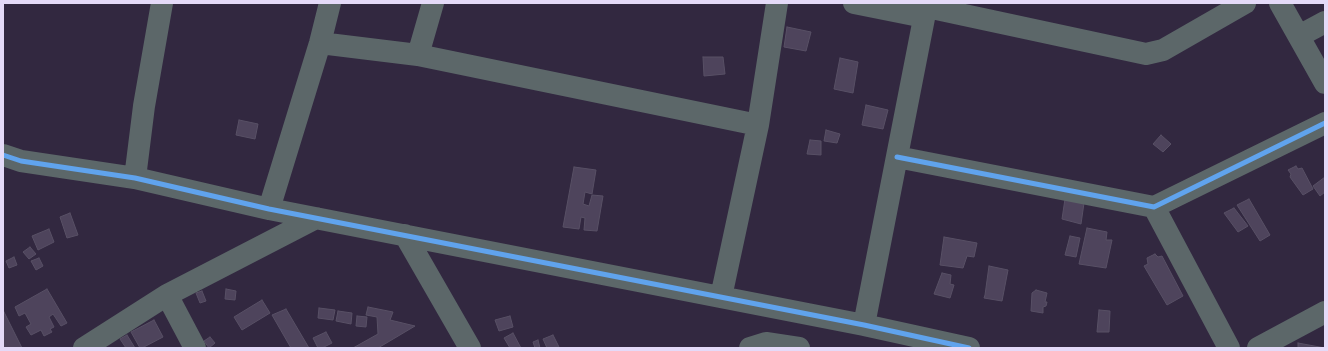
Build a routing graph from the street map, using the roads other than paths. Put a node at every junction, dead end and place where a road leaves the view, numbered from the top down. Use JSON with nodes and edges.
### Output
{"nodes":[{"id":1,"x":330,"y":3,"type":"edge"},
{"id":2,"x":432,"y":3,"type":"edge"},
{"id":3,"x":777,"y":3,"type":"edge"},
{"id":4,"x":854,"y":3,"type":"edge"},
{"id":5,"x":1245,"y":3,"type":"edge"},
{"id":6,"x":1280,"y":3,"type":"edge"},
{"id":7,"x":155,"y":5,"type":"edge"},
{"id":8,"x":926,"y":9,"type":"edge"},
{"id":9,"x":1325,"y":22,"type":"edge"},
{"id":10,"x":1299,"y":36,"type":"junction"},
{"id":11,"x":320,"y":42,"type":"junction"},
{"id":12,"x":418,"y":55,"type":"junction"},
{"id":13,"x":1325,"y":83,"type":"edge"},
{"id":14,"x":1325,"y":123,"type":"edge"},
{"id":15,"x":758,"y":125,"type":"junction"},
{"id":16,"x":897,"y":157,"type":"junction"},
{"id":17,"x":9,"y":162,"type":"edge"},
{"id":18,"x":135,"y":178,"type":"junction"},
{"id":19,"x":1154,"y":207,"type":"junction"},
{"id":20,"x":269,"y":209,"type":"junction"},
{"id":21,"x":316,"y":218,"type":"junction"},
{"id":22,"x":405,"y":236,"type":"junction"},
{"id":23,"x":167,"y":295,"type":"junction"},
{"id":24,"x":721,"y":297,"type":"junction"},
{"id":25,"x":1325,"y":312,"type":"edge"},
{"id":26,"x":864,"y":325,"type":"junction"},
{"id":27,"x":84,"y":348,"type":"edge"},
{"id":28,"x":195,"y":348,"type":"edge"},
{"id":29,"x":470,"y":348,"type":"edge"},
{"id":30,"x":750,"y":348,"type":"edge"},
{"id":31,"x":800,"y":348,"type":"edge"},
{"id":32,"x":969,"y":348,"type":"edge"},
{"id":33,"x":1229,"y":348,"type":"edge"},
{"id":34,"x":1258,"y":348,"type":"edge"}],
"edges":[{"from":1,"to":11,"type":"street"},
{"from":2,"to":12,"type":"street"},
{"from":3,"to":15,"type":"street"},
{"from":4,"to":8,"type":"street"},
{"from":5,"to":8,"type":"street"},
{"from":6,"to":10,"type":"street"},
{"from":7,"to":18,"type":"street"},
{"from":8,"to":16,"type":"street"},
{"from":9,"to":10,"type":"street"},
{"from":10,"to":13,"type":"street"},
{"from":11,"to":12,"type":"street"},
{"from":11,"to":20,"type":"street"},
{"from":12,"to":15,"type":"street"},
{"from":14,"to":19,"type":"street"},
{"from":15,"to":24,"type":"street"},
{"from":16,"to":19,"type":"street"},
{"from":16,"to":26,"type":"street"},
{"from":17,"to":18,"type":"street"},
{"from":18,"to":20,"type":"street"},
{"from":19,"to":33,"type":"street"},
{"from":20,"to":21,"type":"street"},
{"from":21,"to":22,"type":"street"},
{"from":21,"to":23,"type":"street"},
{"from":22,"to":24,"type":"street"},
{"from":22,"to":29,"type":"street"},
{"from":23,"to":27,"type":"street"},
{"from":23,"to":28,"type":"street"},
{"from":24,"to":26,"type":"street"},
{"from":25,"to":34,"type":"street"},
{"from":26,"to":32,"type":"street"},
{"from":30,"to":31,"type":"street"}]}
